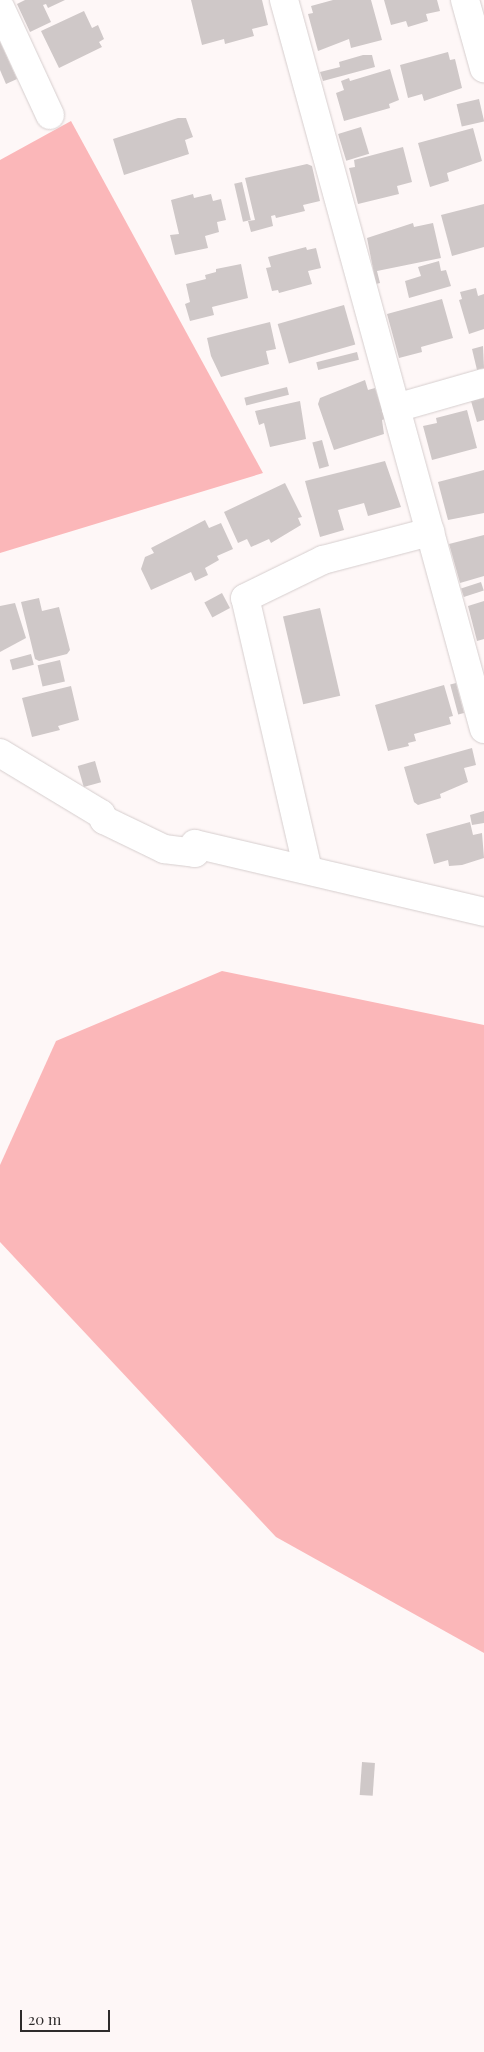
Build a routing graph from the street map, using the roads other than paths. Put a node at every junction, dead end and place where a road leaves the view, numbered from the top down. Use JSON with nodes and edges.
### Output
{"nodes":[{"id":1,"x":284,"y":0,"type":"edge"},
{"id":2,"x":465,"y":0,"type":"edge"},
{"id":3,"x":0,"y":7,"type":"edge"},
{"id":4,"x":484,"y":68,"type":"edge"},
{"id":5,"x":50,"y":116,"type":"dead end"},
{"id":6,"x":484,"y":383,"type":"edge"},
{"id":7,"x":396,"y":408,"type":"junction"},
{"id":8,"x":430,"y":532,"type":"junction"},
{"id":9,"x":484,"y":729,"type":"edge"},
{"id":10,"x":0,"y":753,"type":"edge"},
{"id":11,"x":308,"y":870,"type":"junction"},
{"id":12,"x":484,"y":912,"type":"edge"}],
"edges":[{"from":1,"to":7,"type":"street"},
{"from":2,"to":4,"type":"street"},
{"from":3,"to":5,"type":"street"},
{"from":6,"to":7,"type":"street"},
{"from":7,"to":8,"type":"street"},
{"from":8,"to":9,"type":"street"},
{"from":8,"to":11,"type":"street"},
{"from":10,"to":11,"type":"street"},
{"from":11,"to":12,"type":"street"}]}
